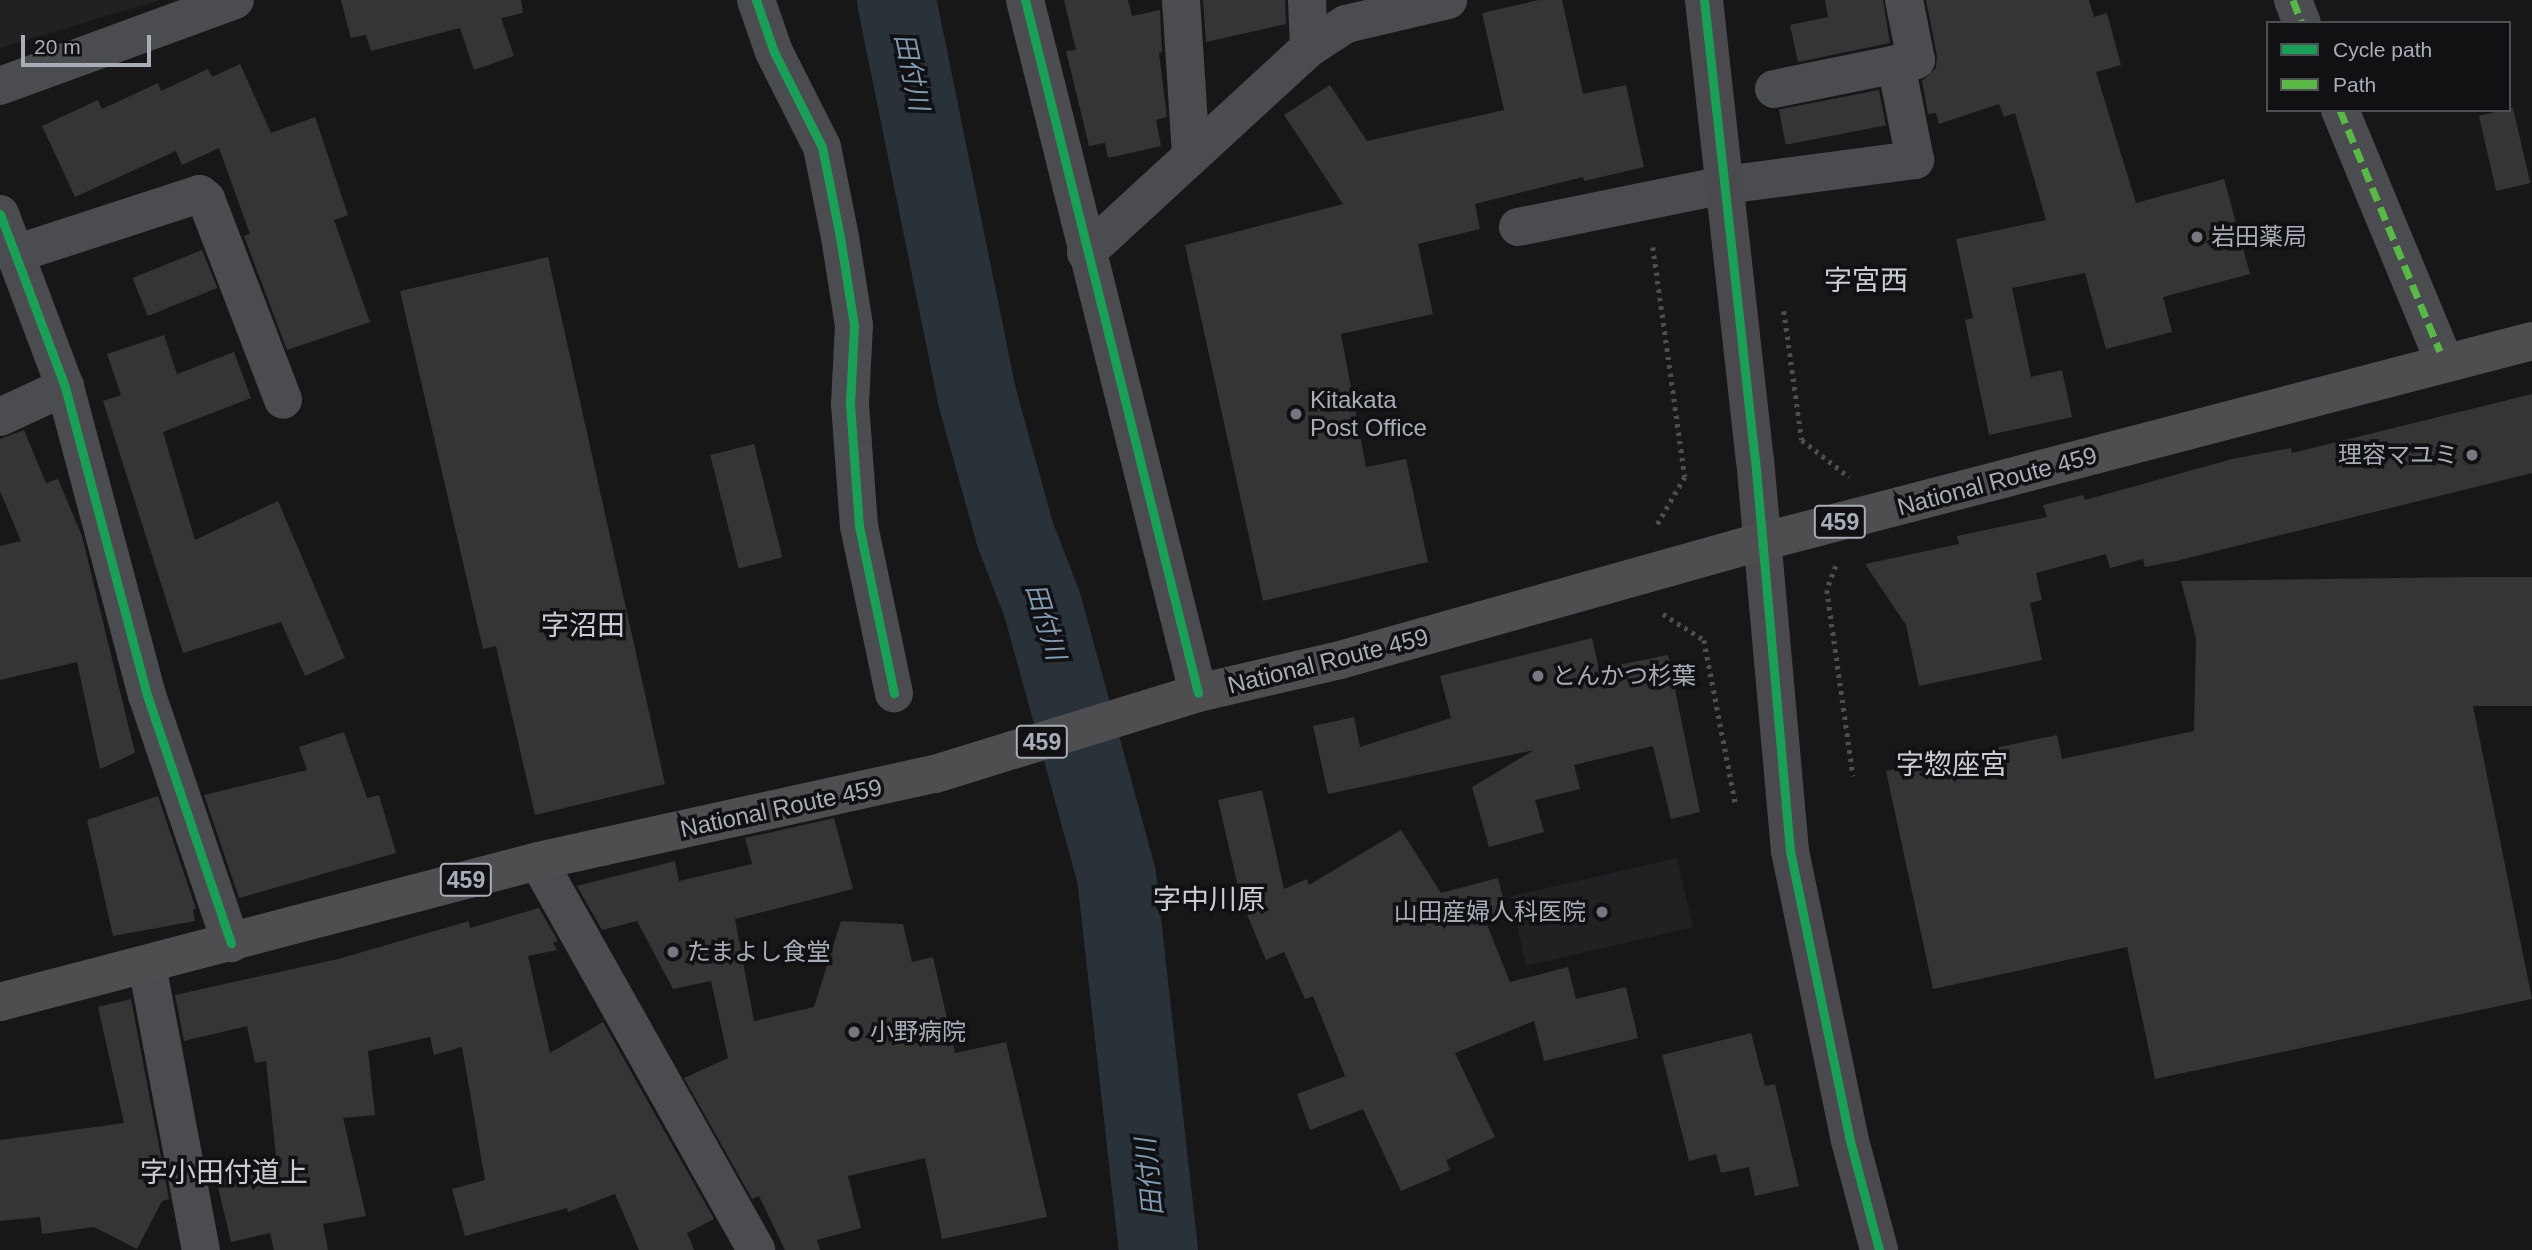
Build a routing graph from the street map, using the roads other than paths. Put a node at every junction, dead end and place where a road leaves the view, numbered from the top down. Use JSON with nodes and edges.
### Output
{"nodes":[{"id":1,"x":235,"y":0,"type":"edge"},
{"id":2,"x":756,"y":0,"type":"edge"},
{"id":3,"x":1025,"y":0,"type":"edge"},
{"id":4,"x":1181,"y":0,"type":"edge"},
{"id":5,"x":1307,"y":0,"type":"edge"},
{"id":6,"x":1448,"y":0,"type":"edge"},
{"id":7,"x":1704,"y":0,"type":"edge"},
{"id":8,"x":1904,"y":0,"type":"edge"},
{"id":9,"x":2293,"y":0,"type":"edge"},
{"id":10,"x":2301,"y":21,"type":"edge"},
{"id":11,"x":1309,"y":48,"type":"junction"},
{"id":12,"x":1896,"y":64,"type":"junction"},
{"id":13,"x":0,"y":86,"type":"edge"},
{"id":14,"x":1774,"y":89,"type":"dead end"},
{"id":15,"x":2341,"y":112,"type":"edge"},
{"id":16,"x":1191,"y":156,"type":"junction"},
{"id":17,"x":1726,"y":185,"type":"junction"},
{"id":18,"x":0,"y":214,"type":"edge"},
{"id":19,"x":1518,"y":228,"type":"dead end"},
{"id":20,"x":1086,"y":253,"type":"junction"},
{"id":21,"x":15,"y":254,"type":"junction"},
{"id":22,"x":2532,"y":341,"type":"edge"},
{"id":23,"x":2440,"y":351,"type":"dead end"},
{"id":24,"x":65,"y":387,"type":"junction"},
{"id":25,"x":283,"y":400,"type":"dead end"},
{"id":26,"x":0,"y":417,"type":"edge"},
{"id":27,"x":1761,"y":542,"type":"junction"},
{"id":28,"x":894,"y":693,"type":"dead end"},
{"id":29,"x":1198,"y":693,"type":"junction"},
{"id":30,"x":538,"y":861,"type":"junction"},
{"id":31,"x":231,"y":943,"type":"junction"},
{"id":32,"x":147,"y":965,"type":"junction"},
{"id":33,"x":0,"y":1002,"type":"edge"},
{"id":34,"x":201,"y":1250,"type":"edge"},
{"id":35,"x":756,"y":1250,"type":"edge"},
{"id":36,"x":1879,"y":1250,"type":"edge"}],
"edges":[{"from":1,"to":13,"type":"street"},
{"from":2,"to":28,"type":"street"},
{"from":3,"to":20,"type":"street"},
{"from":4,"to":16,"type":"street"},
{"from":5,"to":11,"type":"street"},
{"from":6,"to":11,"type":"street"},
{"from":7,"to":17,"type":"street"},
{"from":8,"to":12,"type":"street"},
{"from":9,"to":10,"type":"street"},
{"from":11,"to":16,"type":"street"},
{"from":12,"to":14,"type":"street"},
{"from":12,"to":17,"type":"street"},
{"from":15,"to":23,"type":"street"},
{"from":16,"to":20,"type":"street"},
{"from":17,"to":19,"type":"street"},
{"from":17,"to":27,"type":"street"},
{"from":18,"to":21,"type":"street"},
{"from":20,"to":29,"type":"street"},
{"from":21,"to":24,"type":"street"},
{"from":21,"to":25,"type":"street"},
{"from":22,"to":27,"type":"highway","name":"National Route 459","number":"459"},
{"from":24,"to":26,"type":"street"},
{"from":24,"to":31,"type":"street"},
{"from":27,"to":29,"type":"highway","name":"National Route 459","number":"459"},
{"from":27,"to":36,"type":"street"},
{"from":29,"to":30,"type":"highway","name":"National Route 459","number":"459"},
{"from":30,"to":31,"type":"highway","name":"National Route 459","number":"459"},
{"from":30,"to":35,"type":"street"},
{"from":31,"to":32,"type":"highway","name":"National Route 459","number":"459"},
{"from":32,"to":33,"type":"highway","name":"National Route 459","number":"459"},
{"from":32,"to":34,"type":"street"}]}
